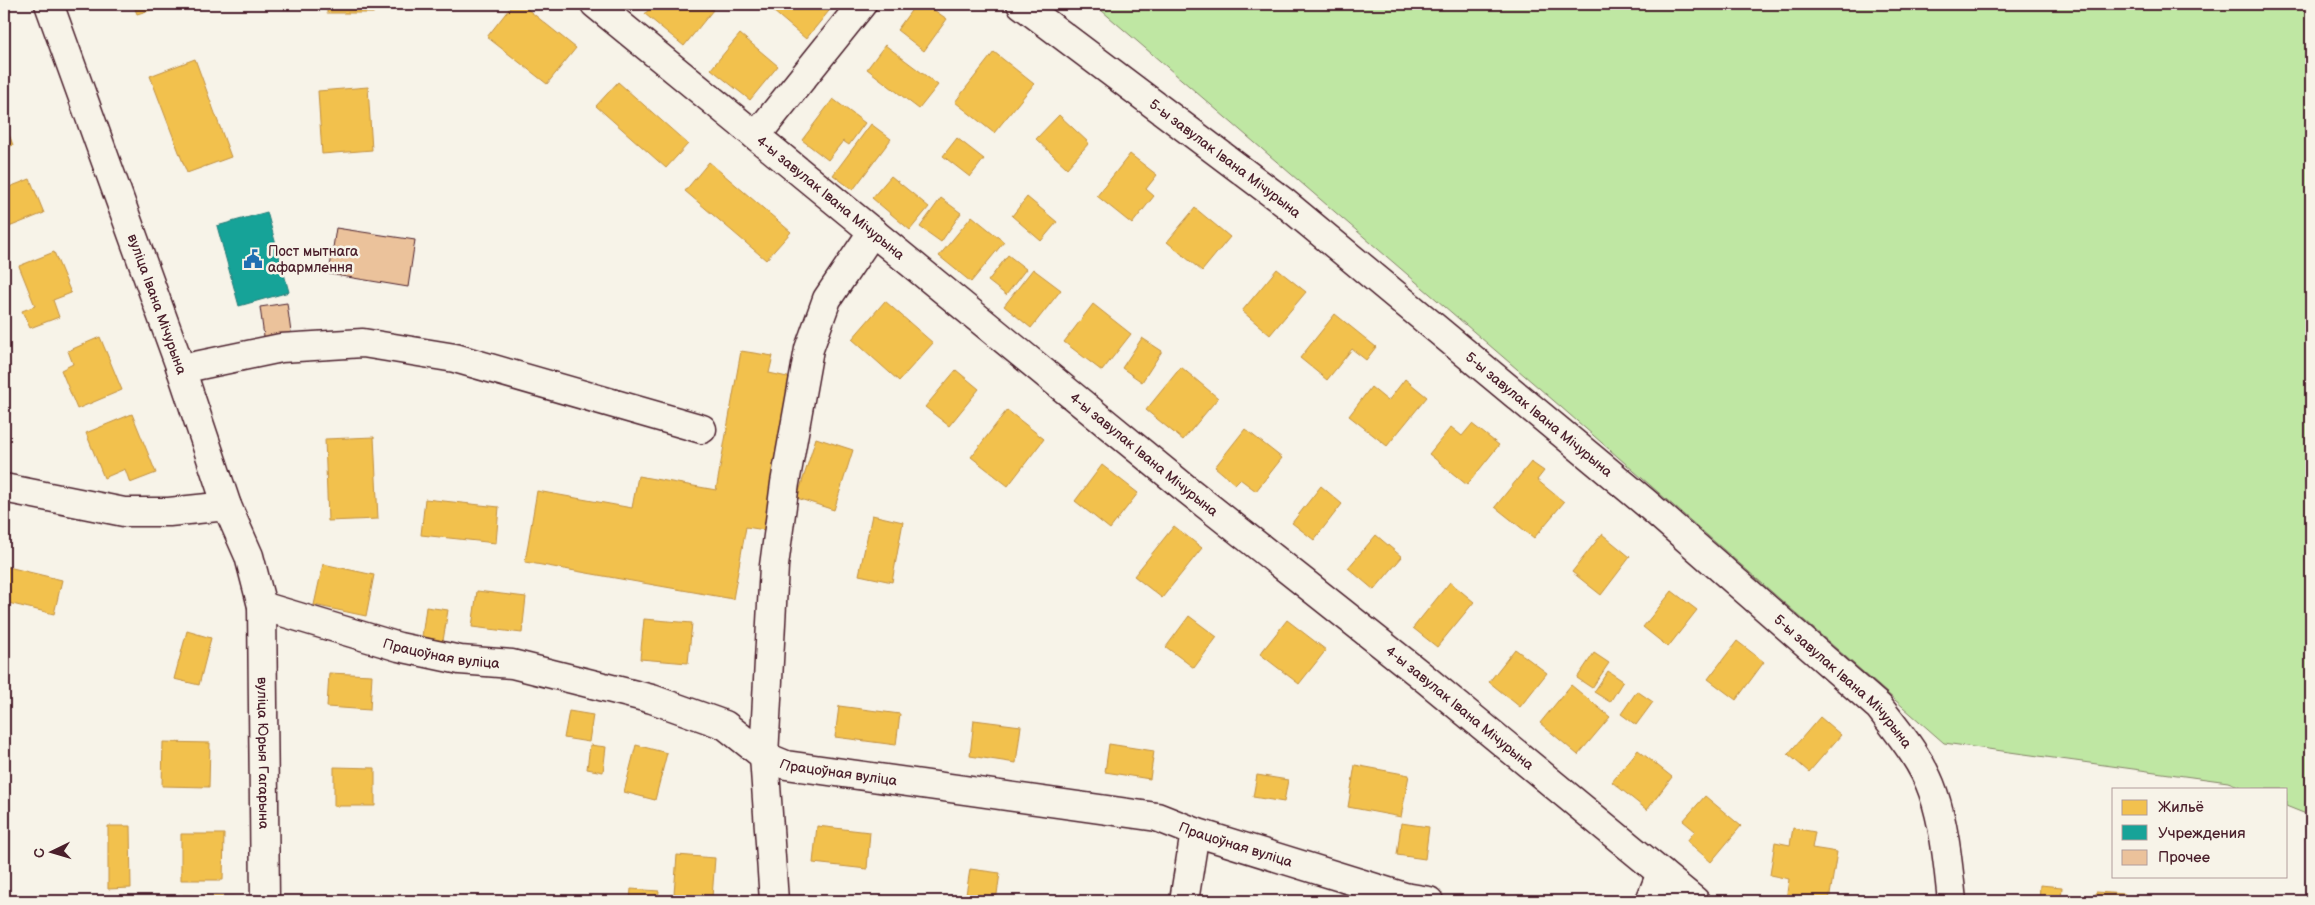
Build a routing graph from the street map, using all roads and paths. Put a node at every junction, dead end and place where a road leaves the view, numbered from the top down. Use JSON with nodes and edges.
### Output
{"nodes":[{"id":1,"x":48,"y":4,"type":"edge"},
{"id":2,"x":595,"y":4,"type":"edge"},
{"id":3,"x":862,"y":4,"type":"edge"},
{"id":4,"x":1021,"y":4,"type":"edge"},
{"id":5,"x":756,"y":136,"type":"junction"},
{"id":6,"x":873,"y":231,"type":"junction"},
{"id":7,"x":181,"y":369,"type":"junction"},
{"id":8,"x":702,"y":428,"type":"dead end"},
{"id":9,"x":4,"y":488,"type":"edge"},
{"id":10,"x":227,"y":506,"type":"junction"},
{"id":11,"x":262,"y":606,"type":"junction"},
{"id":12,"x":764,"y":756,"type":"junction"},
{"id":13,"x":1195,"y":832,"type":"junction"},
{"id":14,"x":1661,"y":873,"type":"junction"},
{"id":15,"x":265,"y":901,"type":"edge"},
{"id":16,"x":774,"y":901,"type":"edge"},
{"id":17,"x":1184,"y":901,"type":"edge"},
{"id":18,"x":1429,"y":901,"type":"edge"},
{"id":19,"x":1650,"y":901,"type":"edge"},
{"id":20,"x":1695,"y":901,"type":"edge"},
{"id":21,"x":1952,"y":901,"type":"edge"}],
"edges":[{"from":1,"to":7,"type":"street","name":"вуліца Івана Мічурына"},
{"from":2,"to":5,"type":"street","name":"4-ы завулак Івана Мічурына"},
{"from":3,"to":5,"type":"street"},
{"from":4,"to":21,"type":"street","name":"5-ы завулак Івана Мічурына"},
{"from":5,"to":6,"type":"street","name":"4-ы завулак Івана Мічурына"},
{"from":6,"to":12,"type":"street"},
{"from":6,"to":14,"type":"street","name":"4-ы завулак Івана Мічурына"},
{"from":7,"to":8,"type":"street"},
{"from":7,"to":10,"type":"street","name":"вуліца Івана Мічурына"},
{"from":9,"to":10,"type":"street"},
{"from":10,"to":11,"type":"street","name":"вуліца Івана Мічурына"},
{"from":11,"to":12,"type":"street","name":"Працоўная вуліца"},
{"from":11,"to":15,"type":"street","name":"вуліца Юрыя Гагарына"},
{"from":12,"to":13,"type":"street","name":"Працоўная вуліца"},
{"from":12,"to":16,"type":"street"},
{"from":13,"to":17,"type":"street"},
{"from":13,"to":18,"type":"street","name":"Працоўная вуліца"},
{"from":14,"to":19,"type":"street"},
{"from":14,"to":20,"type":"street","name":"4-ы завулак Івана Мічурына"}]}
